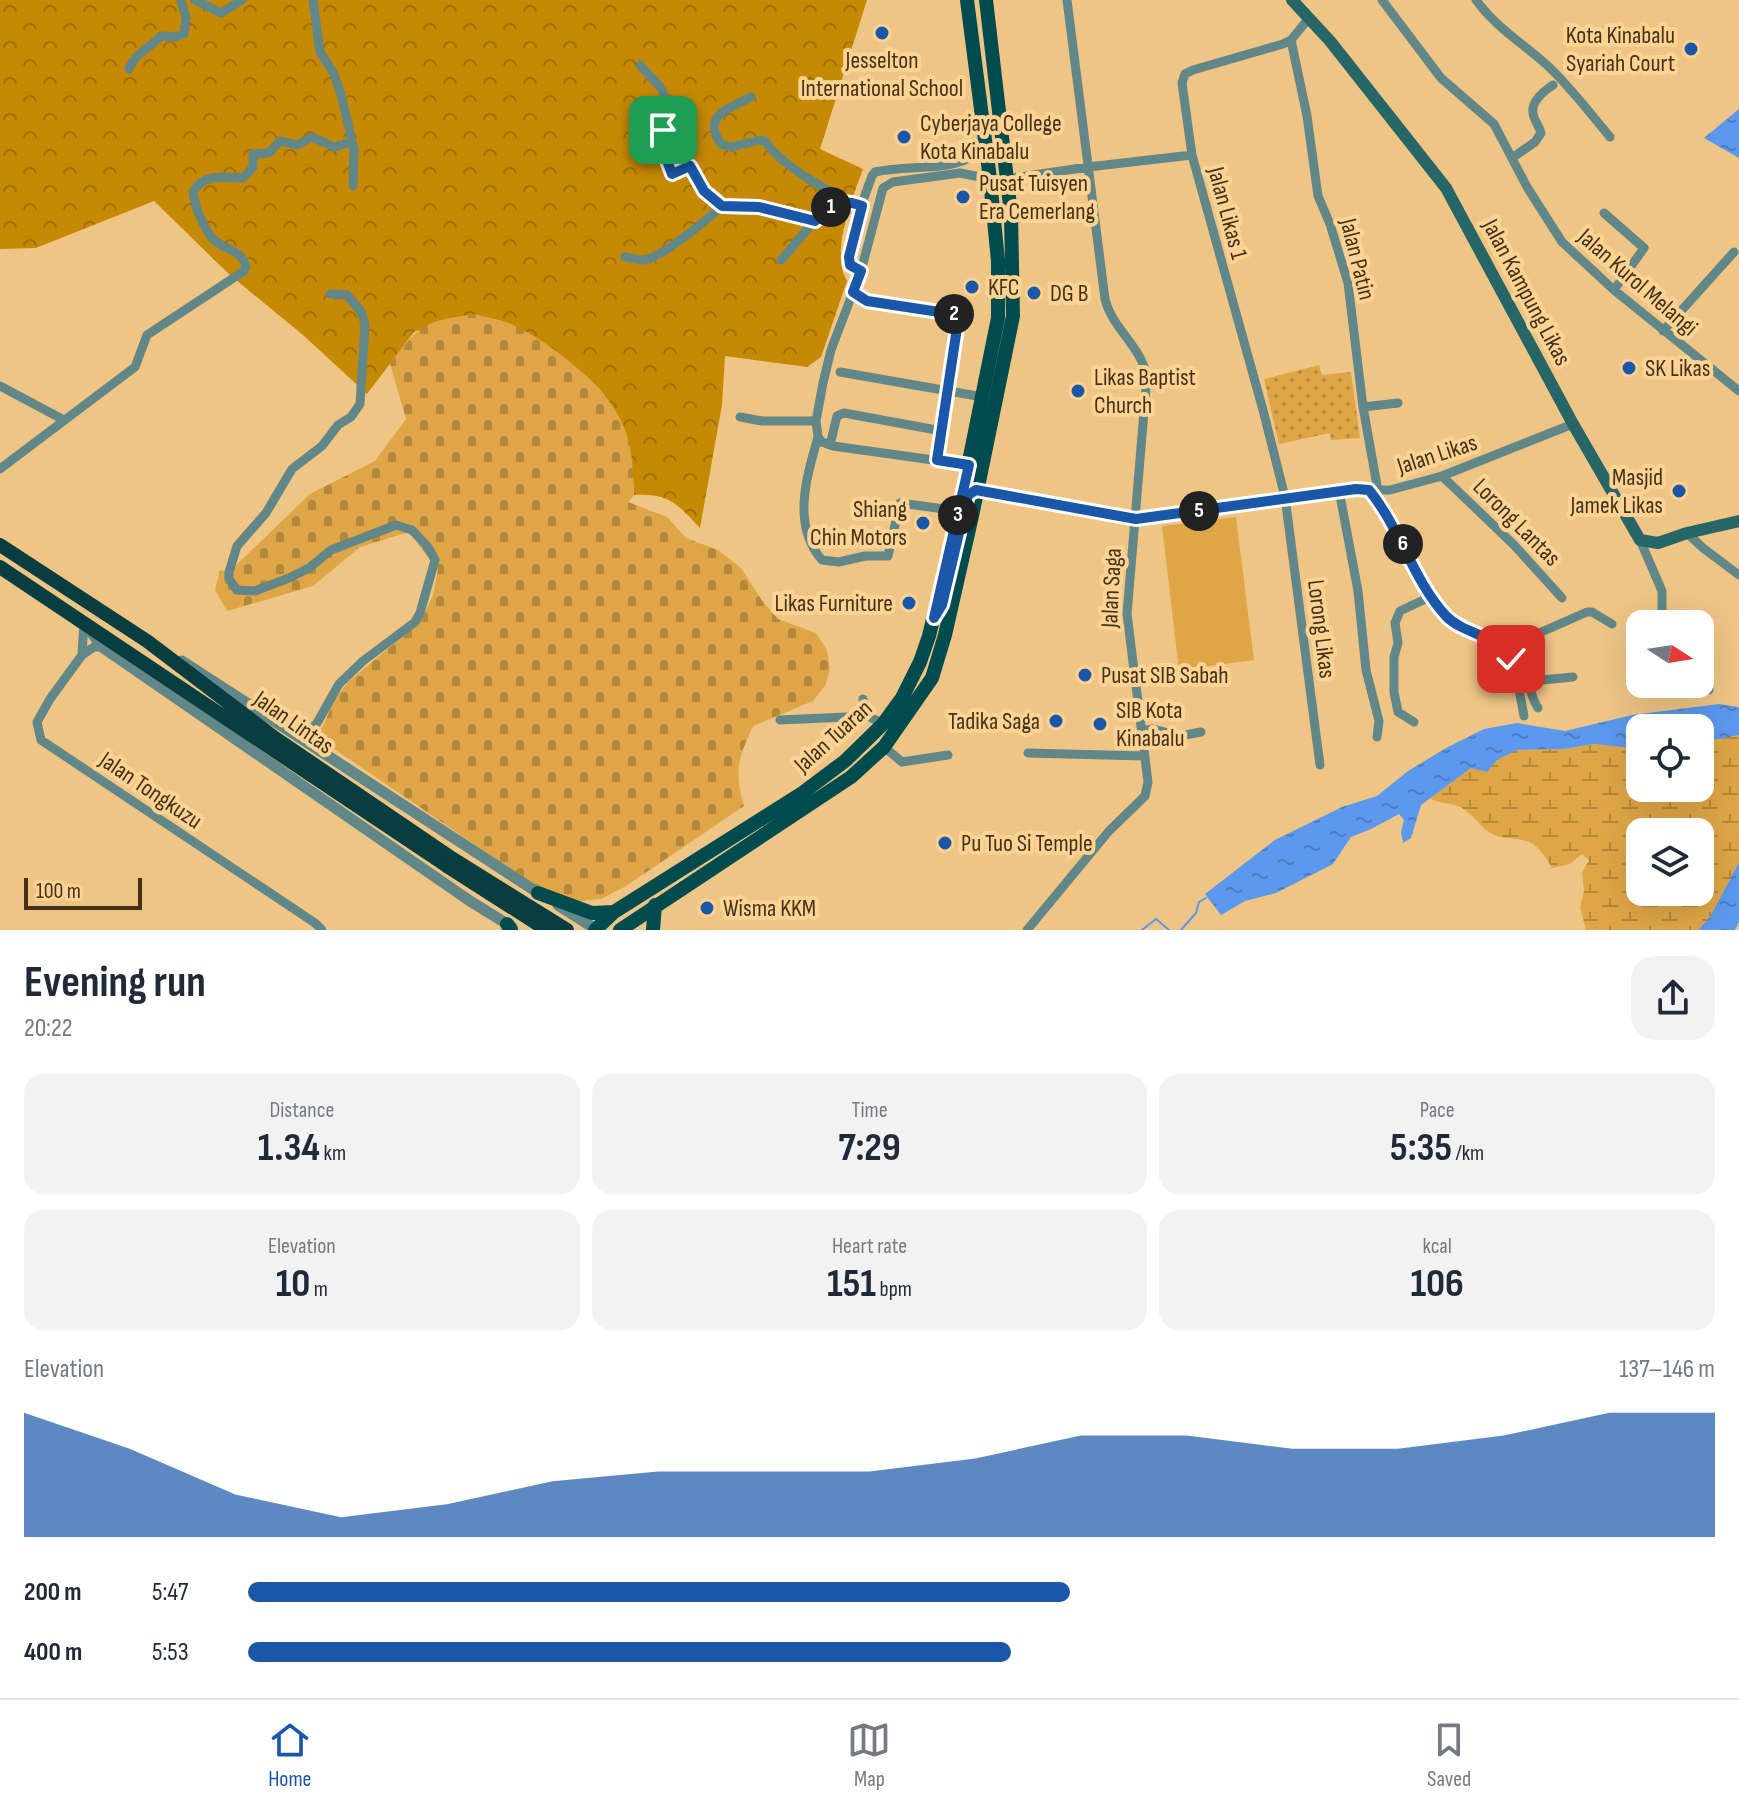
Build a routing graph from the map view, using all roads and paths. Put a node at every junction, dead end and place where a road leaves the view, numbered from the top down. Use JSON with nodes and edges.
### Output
{"nodes":[{"id":1,"x":181,"y":0,"type":"edge"},
{"id":2,"x":195,"y":0,"type":"edge"},
{"id":3,"x":242,"y":0,"type":"edge"},
{"id":4,"x":313,"y":0,"type":"edge"},
{"id":5,"x":967,"y":0,"type":"edge"},
{"id":6,"x":1067,"y":0,"type":"edge"},
{"id":7,"x":1292,"y":0,"type":"edge"},
{"id":8,"x":1382,"y":0,"type":"edge"},
{"id":9,"x":1476,"y":0,"type":"edge"},
{"id":10,"x":988,"y":4,"type":"edge"},
{"id":11,"x":1309,"y":18,"type":"junction"},
{"id":12,"x":1291,"y":40,"type":"junction"},
{"id":13,"x":640,"y":65,"type":"dead end"},
{"id":14,"x":129,"y":69,"type":"dead end"},
{"id":15,"x":1553,"y":85,"type":"dead end"},
{"id":16,"x":751,"y":97,"type":"dead end"},
{"id":17,"x":1610,"y":137,"type":"dead end"},
{"id":18,"x":351,"y":142,"type":"junction"},
{"id":19,"x":986,"y":147,"type":"junction"},
{"id":20,"x":1192,"y":155,"type":"junction"},
{"id":21,"x":1512,"y":158,"type":"junction"},
{"id":22,"x":1088,"y":167,"type":"junction"},
{"id":23,"x":990,"y":179,"type":"junction"},
{"id":24,"x":1006,"y":179,"type":"junction"},
{"id":25,"x":353,"y":186,"type":"dead end"},
{"id":26,"x":847,"y":200,"type":"junction"},
{"id":27,"x":722,"y":206,"type":"junction"},
{"id":28,"x":862,"y":206,"type":"junction"},
{"id":29,"x":1604,"y":213,"type":"dead end"},
{"id":30,"x":815,"y":221,"type":"junction"},
{"id":31,"x":1734,"y":252,"type":"dead end"},
{"id":32,"x":625,"y":257,"type":"dead end"},
{"id":33,"x":781,"y":260,"type":"dead end"},
{"id":34,"x":861,"y":271,"type":"junction"},
{"id":35,"x":1614,"y":290,"type":"junction"},
{"id":36,"x":853,"y":292,"type":"junction"},
{"id":37,"x":330,"y":294,"type":"dead end"},
{"id":38,"x":1663,"y":331,"type":"junction"},
{"id":39,"x":840,"y":372,"type":"dead end"},
{"id":40,"x":0,"y":386,"type":"edge"},
{"id":41,"x":948,"y":391,"type":"junction"},
{"id":42,"x":1739,"y":391,"type":"edge"},
{"id":43,"x":983,"y":397,"type":"junction"},
{"id":44,"x":1398,"y":403,"type":"dead end"},
{"id":45,"x":1363,"y":407,"type":"junction"},
{"id":46,"x":740,"y":417,"type":"dead end"},
{"id":47,"x":64,"y":420,"type":"junction"},
{"id":48,"x":816,"y":421,"type":"junction"},
{"id":49,"x":1573,"y":424,"type":"junction"},
{"id":50,"x":942,"y":431,"type":"junction"},
{"id":51,"x":818,"y":437,"type":"junction"},
{"id":52,"x":830,"y":445,"type":"junction"},
{"id":53,"x":937,"y":460,"type":"junction"},
{"id":54,"x":969,"y":465,"type":"junction"},
{"id":55,"x":0,"y":469,"type":"edge"},
{"id":56,"x":1442,"y":476,"type":"junction"},
{"id":57,"x":976,"y":490,"type":"junction"},
{"id":58,"x":1339,"y":490,"type":"junction"},
{"id":59,"x":1373,"y":490,"type":"junction"},
{"id":60,"x":1285,"y":497,"type":"junction"},
{"id":61,"x":959,"y":511,"type":"junction"},
{"id":62,"x":1136,"y":519,"type":"junction"},
{"id":63,"x":1739,"y":521,"type":"edge"},
{"id":64,"x":1687,"y":533,"type":"junction"},
{"id":65,"x":1640,"y":540,"type":"junction"},
{"id":66,"x":1,"y":545,"type":"edge"},
{"id":67,"x":2,"y":569,"type":"edge"},
{"id":68,"x":1739,"y":575,"type":"edge"},
{"id":69,"x":1432,"y":596,"type":"junction"},
{"id":70,"x":1562,"y":598,"type":"dead end"},
{"id":71,"x":1662,"y":610,"type":"edge"},
{"id":72,"x":934,"y":618,"type":"junction"},
{"id":73,"x":84,"y":622,"type":"junction"},
{"id":74,"x":1612,"y":624,"type":"dead end"},
{"id":75,"x":147,"y":641,"type":"junction"},
{"id":76,"x":102,"y":647,"type":"junction"},
{"id":77,"x":1505,"y":648,"type":"junction"},
{"id":78,"x":82,"y":655,"type":"junction"},
{"id":79,"x":1516,"y":674,"type":"junction"},
{"id":80,"x":1531,"y":676,"type":"junction"},
{"id":81,"x":1573,"y":677,"type":"dead end"},
{"id":82,"x":863,"y":699,"type":"dead end"},
{"id":83,"x":1538,"y":708,"type":"dead end"},
{"id":84,"x":868,"y":716,"type":"junction"},
{"id":85,"x":1524,"y":716,"type":"dead end"},
{"id":86,"x":780,"y":720,"type":"dead end"},
{"id":87,"x":1414,"y":722,"type":"dead end"},
{"id":88,"x":883,"y":724,"type":"junction"},
{"id":89,"x":1141,"y":731,"type":"junction"},
{"id":90,"x":1201,"y":732,"type":"dead end"},
{"id":91,"x":1377,"y":737,"type":"dead end"},
{"id":92,"x":304,"y":738,"type":"junction"},
{"id":93,"x":884,"y":747,"type":"junction"},
{"id":94,"x":1028,"y":753,"type":"dead end"},
{"id":95,"x":948,"y":755,"type":"dead end"},
{"id":96,"x":1145,"y":756,"type":"junction"},
{"id":97,"x":1320,"y":765,"type":"dead end"},
{"id":98,"x":761,"y":826,"type":"junction"},
{"id":99,"x":450,"y":863,"type":"junction"},
{"id":100,"x":524,"y":884,"type":"junction"},
{"id":101,"x":538,"y":893,"type":"junction"},
{"id":102,"x":655,"y":905,"type":"junction"},
{"id":103,"x":614,"y":912,"type":"junction"},
{"id":104,"x":509,"y":926,"type":"edge"},
{"id":105,"x":322,"y":930,"type":"edge"},
{"id":106,"x":547,"y":930,"type":"edge"},
{"id":107,"x":567,"y":930,"type":"edge"},
{"id":108,"x":596,"y":930,"type":"edge"},
{"id":109,"x":620,"y":930,"type":"edge"},
{"id":110,"x":653,"y":930,"type":"edge"},
{"id":111,"x":1027,"y":930,"type":"edge"}],
"edges":[{"from":1,"to":14,"type":"street"},
{"from":2,"to":3,"type":"street"},
{"from":4,"to":18,"type":"street"},
{"from":5,"to":19,"type":"main road","name":"Jalan Tuaran"},
{"from":6,"to":22,"type":"street","name":"Jalan Saga"},
{"from":7,"to":11,"type":"main road","name":"Jalan Kampung Likas"},
{"from":8,"to":21,"type":"street","name":"Jalan Kurol Melangi"},
{"from":9,"to":17,"type":"street"},
{"from":10,"to":24,"type":"main road","name":"Jalan Tuaran"},
{"from":11,"to":12,"type":"street"},
{"from":11,"to":49,"type":"main road","name":"Jalan Kampung Likas"},
{"from":12,"to":20,"type":"street","name":"Jalan Likas 1"},
{"from":12,"to":45,"type":"street","name":"Jalan Patin"},
{"from":13,"to":27,"type":"street"},
{"from":15,"to":21,"type":"street"},
{"from":16,"to":26,"type":"street"},
{"from":18,"to":25,"type":"street"},
{"from":18,"to":47,"type":"street"},
{"from":19,"to":23,"type":"main road","name":"Jalan Tuaran"},
{"from":19,"to":28,"type":"street"},
{"from":20,"to":22,"type":"street"},
{"from":20,"to":60,"type":"street","name":"Jalan Likas 1"},
{"from":21,"to":35,"type":"street","name":"Jalan Kurol Melangi"},
{"from":22,"to":24,"type":"street"},
{"from":22,"to":62,"type":"street","name":"Jalan Saga"},
{"from":23,"to":34,"type":"street"},
{"from":23,"to":43,"type":"main road","name":"Jalan Tuaran"},
{"from":24,"to":57,"type":"main road","name":"Jalan Tuaran"},
{"from":26,"to":28,"type":"street"},
{"from":26,"to":30,"type":"street"},
{"from":27,"to":30,"type":"street"},
{"from":27,"to":32,"type":"street"},
{"from":28,"to":34,"type":"street"},
{"from":29,"to":35,"type":"street"},
{"from":30,"to":33,"type":"street"},
{"from":31,"to":38,"type":"street"},
{"from":34,"to":36,"type":"street"},
{"from":35,"to":38,"type":"street","name":"Jalan Kurol Melangi"},
{"from":36,"to":41,"type":"street"},
{"from":36,"to":48,"type":"street"},
{"from":37,"to":92,"type":"street"},
{"from":38,"to":42,"type":"street","name":"Jalan Kurol Melangi"},
{"from":39,"to":41,"type":"street"},
{"from":40,"to":47,"type":"street"},
{"from":41,"to":43,"type":"street"},
{"from":41,"to":50,"type":"street"},
{"from":43,"to":54,"type":"main road","name":"Jalan Tuaran"},
{"from":44,"to":45,"type":"street"},
{"from":45,"to":59,"type":"street","name":"Jalan Patin"},
{"from":46,"to":48,"type":"street"},
{"from":47,"to":55,"type":"street"},
{"from":48,"to":51,"type":"street"},
{"from":49,"to":56,"type":"street","name":"Jalan Likas"},
{"from":49,"to":65,"type":"main road","name":"Jalan Kampung Likas"},
{"from":50,"to":52,"type":"street"},
{"from":50,"to":53,"type":"street"},
{"from":51,"to":52,"type":"street"},
{"from":51,"to":61,"type":"street"},
{"from":52,"to":53,"type":"street"},
{"from":53,"to":54,"type":"street"},
{"from":54,"to":61,"type":"main road","name":"Jalan Tuaran"},
{"from":56,"to":59,"type":"street","name":"Jalan Likas"},
{"from":56,"to":70,"type":"street","name":"Lorong Lantas"},
{"from":57,"to":62,"type":"street","name":"Jalan Likas"},
{"from":57,"to":72,"type":"main road"},
{"from":57,"to":93,"type":"main road","name":"Jalan Tuaran"},
{"from":58,"to":59,"type":"street","name":"Jalan Likas"},
{"from":58,"to":60,"type":"street","name":"Jalan Likas"},
{"from":58,"to":91,"type":"street"},
{"from":59,"to":69,"type":"street"},
{"from":60,"to":62,"type":"street","name":"Jalan Likas"},
{"from":60,"to":97,"type":"street","name":"Lorong Likas"},
{"from":61,"to":72,"type":"main road","name":"Jalan Tuaran"},
{"from":62,"to":89,"type":"street","name":"Jalan Saga"},
{"from":63,"to":64,"type":"main road"},
{"from":64,"to":65,"type":"main road"},
{"from":64,"to":68,"type":"street"},
{"from":65,"to":71,"type":"street"},
{"from":66,"to":75,"type":"highway","name":"Jalan Lintas"},
{"from":67,"to":73,"type":"highway","name":"Jalan Lintas"},
{"from":69,"to":77,"type":"street"},
{"from":69,"to":87,"type":"street"},
{"from":72,"to":88,"type":"main road","name":"Jalan Tuaran"},
{"from":73,"to":76,"type":"street"},
{"from":73,"to":78,"type":"street"},
{"from":73,"to":99,"type":"highway","name":"Jalan Lintas"},
{"from":74,"to":77,"type":"street"},
{"from":75,"to":92,"type":"street"},
{"from":75,"to":99,"type":"highway","name":"Jalan Lintas"},
{"from":76,"to":78,"type":"street"},
{"from":76,"to":104,"type":"street"},
{"from":77,"to":79,"type":"street"},
{"from":78,"to":105,"type":"street","name":"Jalan Tongkuzu"},
{"from":79,"to":80,"type":"street"},
{"from":79,"to":85,"type":"street"},
{"from":80,"to":81,"type":"street"},
{"from":80,"to":83,"type":"street"},
{"from":82,"to":84,"type":"street"},
{"from":84,"to":86,"type":"street"},
{"from":84,"to":88,"type":"street"},
{"from":88,"to":98,"type":"main road","name":"Jalan Tuaran"},
{"from":89,"to":90,"type":"street"},
{"from":89,"to":96,"type":"street","name":"Jalan Saga"},
{"from":92,"to":100,"type":"street"},
{"from":93,"to":95,"type":"street"},
{"from":93,"to":98,"type":"main road","name":"Jalan Tuaran"},
{"from":94,"to":96,"type":"street"},
{"from":96,"to":111,"type":"street","name":"Jalan Saga"},
{"from":98,"to":102,"type":"main road","name":"Jalan Tuaran"},
{"from":98,"to":103,"type":"main road","name":"Jalan Tuaran"},
{"from":99,"to":106,"type":"highway","name":"Jalan Lintas","bridge":true},
{"from":99,"to":107,"type":"highway","name":"Jalan Lintas","bridge":true},
{"from":100,"to":101,"type":"street"},
{"from":100,"to":104,"type":"street"},
{"from":101,"to":103,"type":"main road"},
{"from":101,"to":108,"type":"street"},
{"from":102,"to":109,"type":"main road","name":"Jalan Tuaran"},
{"from":102,"to":110,"type":"main road"},
{"from":103,"to":108,"type":"main road","name":"Jalan Tuaran"}]}
